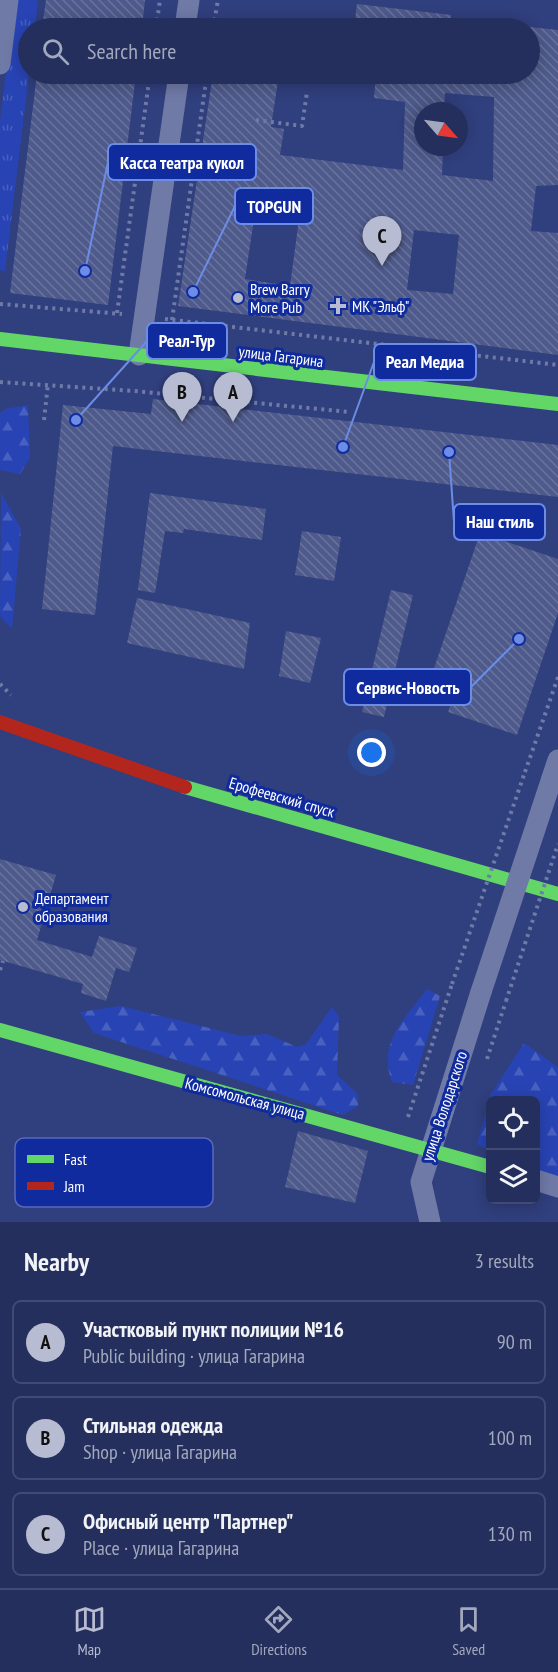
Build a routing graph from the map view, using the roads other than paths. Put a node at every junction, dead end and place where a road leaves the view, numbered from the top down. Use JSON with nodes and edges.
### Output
{"nodes":[{"id":1,"x":8,"y":0,"type":"edge"},
{"id":2,"x":189,"y":0,"type":"edge"},
{"id":3,"x":187,"y":18,"type":"edge"},
{"id":4,"x":0,"y":64,"type":"edge"},
{"id":5,"x":178,"y":84,"type":"edge"},
{"id":6,"x":0,"y":339,"type":"edge"},
{"id":7,"x":139,"y":356,"type":"junction"},
{"id":8,"x":558,"y":404,"type":"edge"},
{"id":9,"x":12,"y":710,"type":"dead end"},
{"id":10,"x":0,"y":722,"type":"edge"},
{"id":11,"x":33,"y":734,"type":"junction"},
{"id":12,"x":555,"y":769,"type":"edge"},
{"id":13,"x":558,"y":894,"type":"edge"},
{"id":14,"x":0,"y":1030,"type":"edge"},
{"id":15,"x":430,"y":1149,"type":"junction"},
{"id":16,"x":486,"y":1166,"type":"edge"},
{"id":17,"x":540,"y":1181,"type":"edge"},
{"id":18,"x":558,"y":1187,"type":"edge"},
{"id":19,"x":430,"y":1222,"type":"edge"}],
"edges":[{"from":1,"to":4,"type":"street"},
{"from":2,"to":3,"type":"street"},
{"from":5,"to":7,"type":"street"},
{"from":6,"to":7,"type":"main road","name":"улица Гагарина"},
{"from":7,"to":8,"type":"main road","name":"улица Гагарина"},
{"from":9,"to":11,"type":"main road"},
{"from":10,"to":11,"type":"main road","name":"Ерофеевский спуск"},
{"from":11,"to":13,"type":"main road","name":"Ерофеевский спуск"},
{"from":12,"to":15,"type":"street","name":"улица Володарского","bridge":true},
{"from":14,"to":15,"type":"main road","name":"Комсомольская улица"},
{"from":15,"to":16,"type":"main road","name":"Комсомольская улица"},
{"from":15,"to":19,"type":"street","name":"улица Володарского"},
{"from":17,"to":18,"type":"street"}]}
